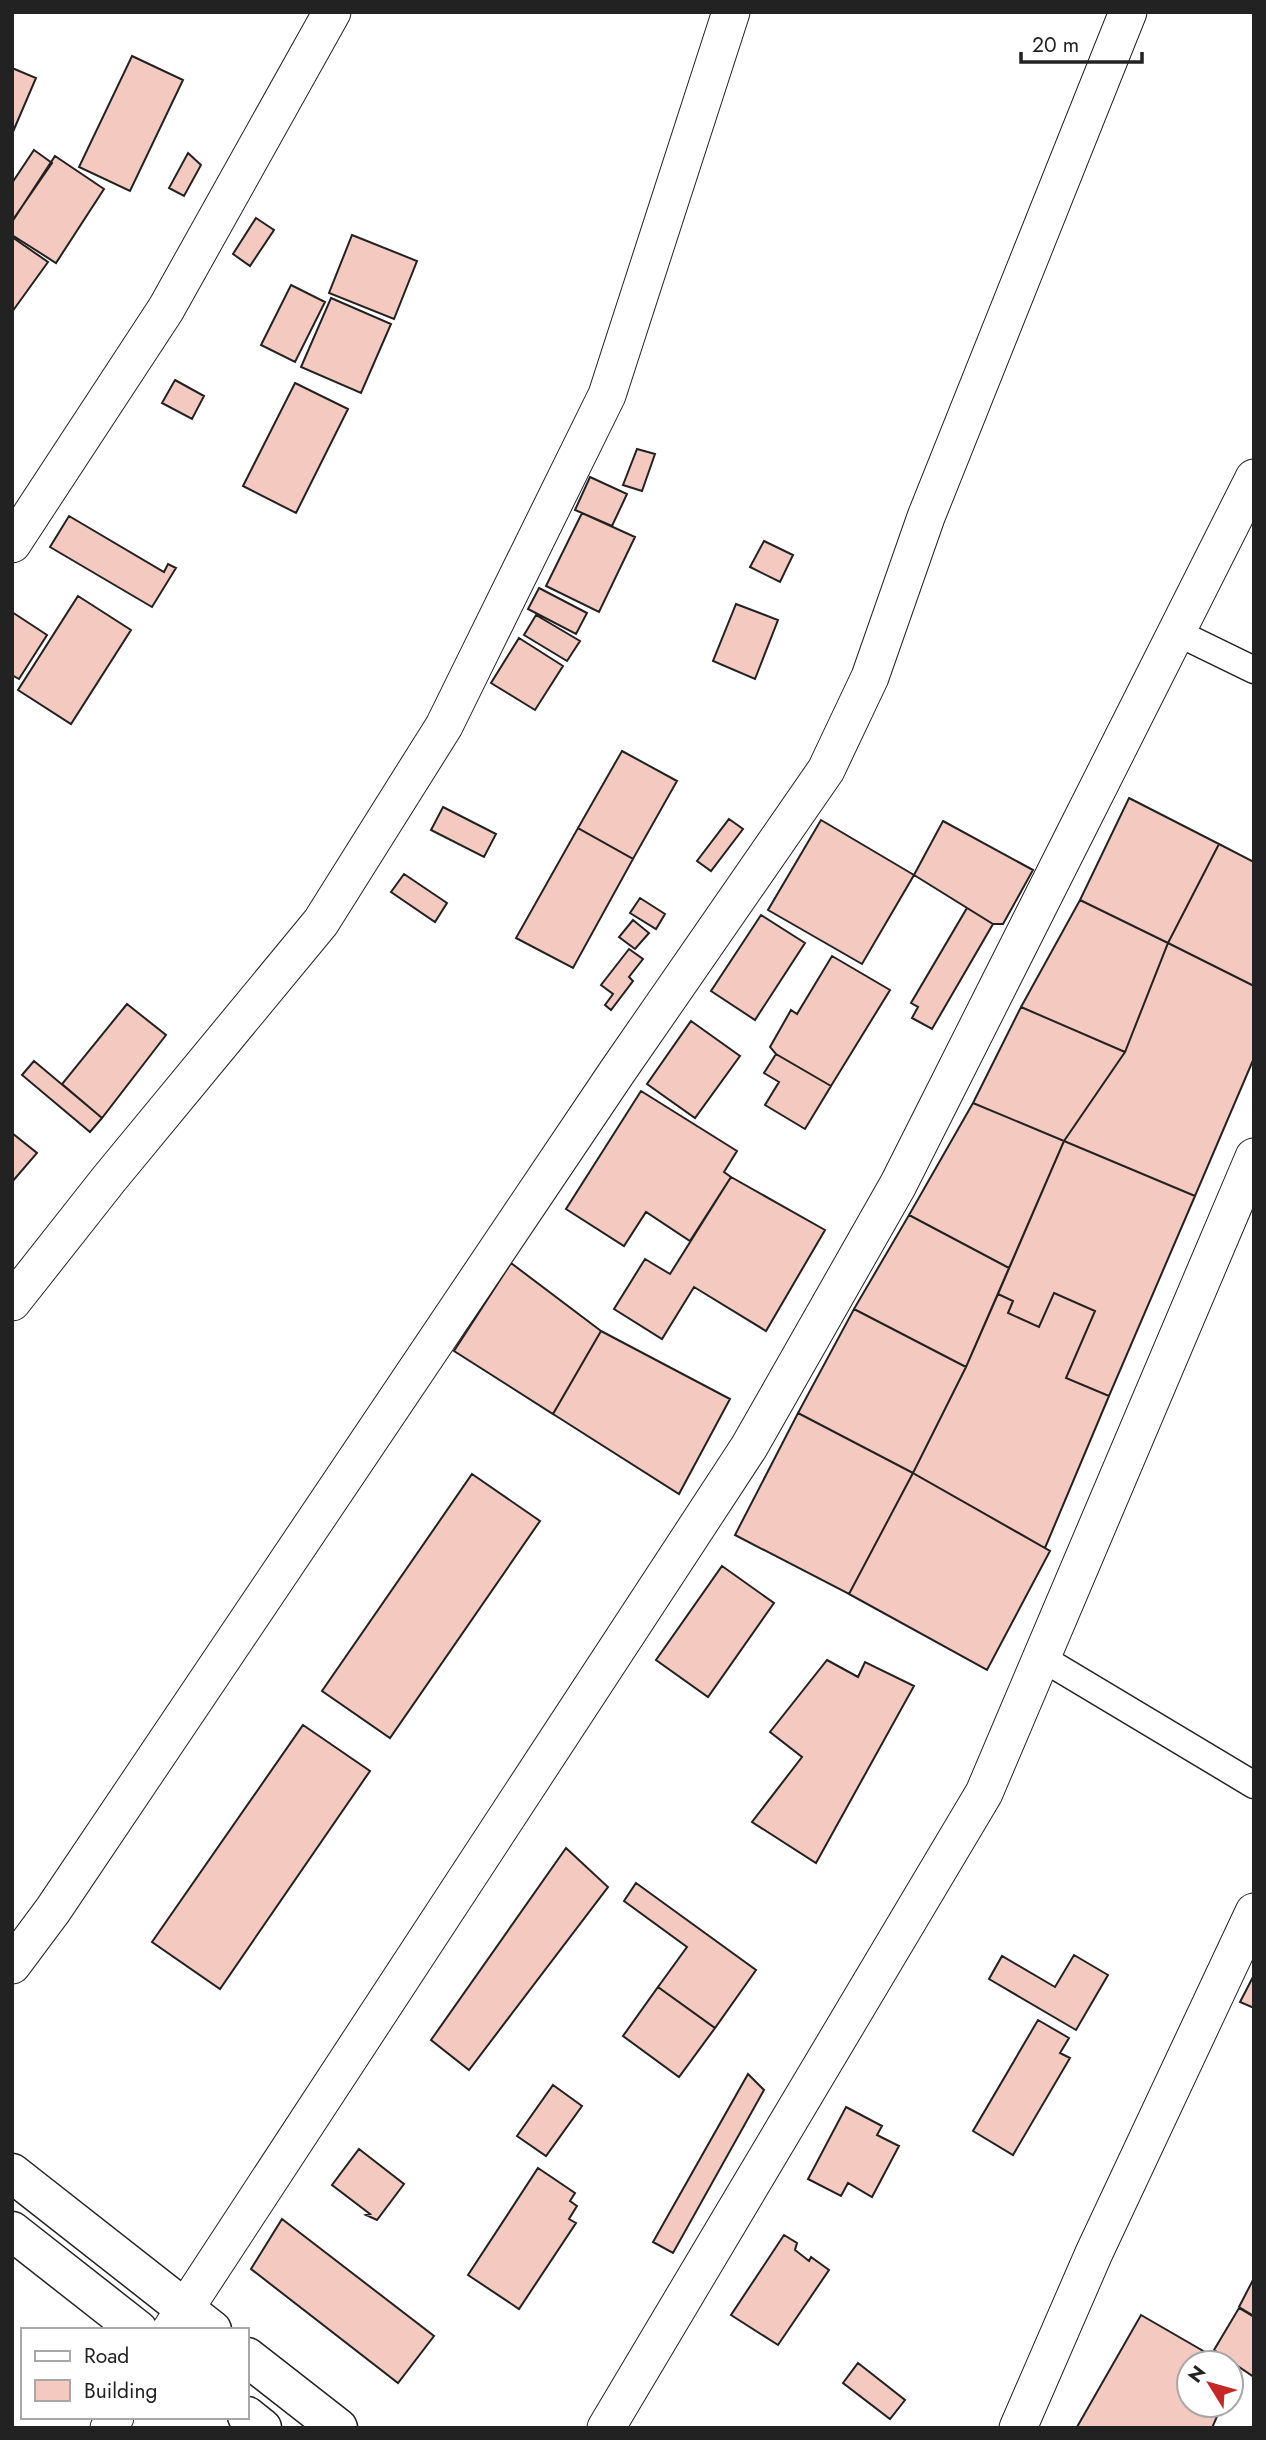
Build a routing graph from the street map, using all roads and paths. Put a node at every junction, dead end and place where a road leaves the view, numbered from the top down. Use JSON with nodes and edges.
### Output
{"nodes":[{"id":1,"x":332,"y":12,"type":"edge"},
{"id":2,"x":731,"y":12,"type":"edge"},
{"id":3,"x":1128,"y":12,"type":"edge"},
{"id":4,"x":1254,"y":478,"type":"edge"},
{"id":5,"x":12,"y":544,"type":"edge"},
{"id":6,"x":1176,"y":632,"type":"junction"},
{"id":7,"x":1254,"y":670,"type":"edge"},
{"id":8,"x":1254,"y":1157,"type":"edge"},
{"id":9,"x":12,"y":1302,"type":"edge"},
{"id":10,"x":1042,"y":1658,"type":"junction"},
{"id":11,"x":1254,"y":1785,"type":"edge"},
{"id":12,"x":1254,"y":1912,"type":"edge"},
{"id":13,"x":12,"y":1965,"type":"edge"},
{"id":14,"x":12,"y":2173,"type":"edge"},
{"id":15,"x":12,"y":2231,"type":"edge"},
{"id":16,"x":189,"y":2323,"type":"edge"},
{"id":17,"x":135,"y":2328,"type":"edge"},
{"id":18,"x":248,"y":2358,"type":"edge"},
{"id":19,"x":248,"y":2417,"type":"edge"},
{"id":20,"x":262,"y":2428,"type":"edge"},
{"id":21,"x":338,"y":2428,"type":"edge"},
{"id":22,"x":606,"y":2428,"type":"edge"},
{"id":23,"x":1018,"y":2428,"type":"edge"}],
"edges":[{"from":1,"to":5,"type":"street"},
{"from":2,"to":9,"type":"street"},
{"from":3,"to":13,"type":"street"},
{"from":4,"to":6,"type":"street"},
{"from":6,"to":7,"type":"street"},
{"from":6,"to":16,"type":"street"},
{"from":8,"to":10,"type":"street"},
{"from":10,"to":11,"type":"street"},
{"from":10,"to":22,"type":"street"},
{"from":12,"to":23,"type":"street"},
{"from":14,"to":16,"type":"main road"},
{"from":15,"to":17,"type":"main road"},
{"from":18,"to":21,"type":"main road"},
{"from":19,"to":20,"type":"main road"}]}
